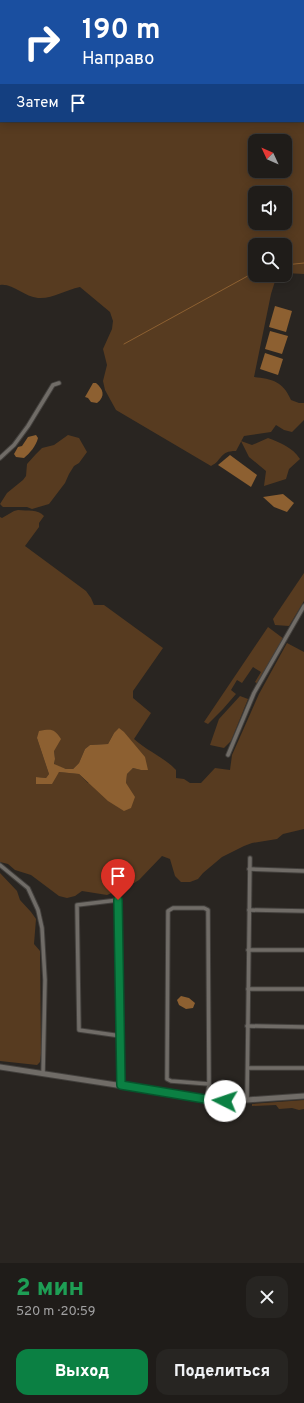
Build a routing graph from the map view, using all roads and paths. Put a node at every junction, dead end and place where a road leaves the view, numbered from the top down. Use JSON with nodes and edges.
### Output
{"nodes":[{"id":1,"x":59,"y":383,"type":"dead end"},
{"id":2,"x":0,"y":458,"type":"edge"},
{"id":3,"x":304,"y":606,"type":"edge"},
{"id":4,"x":228,"y":755,"type":"dead end"},
{"id":5,"x":250,"y":858,"type":"dead end"},
{"id":6,"x":0,"y":865,"type":"edge"},
{"id":7,"x":249,"y":869,"type":"junction"},
{"id":8,"x":304,"y":871,"type":"edge"},
{"id":9,"x":249,"y":910,"type":"junction"},
{"id":10,"x":304,"y":911,"type":"edge"},
{"id":11,"x":248,"y":950,"type":"junction"},
{"id":12,"x":304,"y":950,"type":"edge"},
{"id":13,"x":248,"y":989,"type":"junction"},
{"id":14,"x":304,"y":989,"type":"edge"},
{"id":15,"x":247,"y":1026,"type":"junction"},
{"id":16,"x":304,"y":1027,"type":"edge"},
{"id":17,"x":121,"y":1036,"type":"junction"},
{"id":18,"x":0,"y":1068,"type":"edge"},
{"id":19,"x":248,"y":1068,"type":"junction"},
{"id":20,"x":304,"y":1068,"type":"edge"},
{"id":21,"x":43,"y":1074,"type":"junction"},
{"id":22,"x":209,"y":1084,"type":"junction"},
{"id":23,"x":121,"y":1085,"type":"junction"},
{"id":24,"x":304,"y":1096,"type":"edge"},
{"id":25,"x":207,"y":1099,"type":"junction"},
{"id":26,"x":247,"y":1100,"type":"junction"}],
"edges":[{"from":1,"to":2,"type":"street"},
{"from":3,"to":4,"type":"street"},
{"from":5,"to":7,"type":"street"},
{"from":6,"to":21,"type":"street"},
{"from":7,"to":8,"type":"street"},
{"from":7,"to":9,"type":"street"},
{"from":9,"to":10,"type":"street"},
{"from":9,"to":11,"type":"street"},
{"from":11,"to":12,"type":"street"},
{"from":11,"to":13,"type":"street"},
{"from":13,"to":14,"type":"street"},
{"from":13,"to":15,"type":"street"},
{"from":15,"to":16,"type":"street"},
{"from":15,"to":19,"type":"street"},
{"from":17,"to":17,"type":"street"},
{"from":17,"to":23,"type":"street"},
{"from":18,"to":21,"type":"main road"},
{"from":19,"to":20,"type":"street"},
{"from":19,"to":26,"type":"street"},
{"from":21,"to":23,"type":"main road"},
{"from":22,"to":22,"type":"street"},
{"from":22,"to":25,"type":"street"},
{"from":23,"to":25,"type":"main road"},
{"from":24,"to":26,"type":"main road"},
{"from":25,"to":26,"type":"main road"}]}
